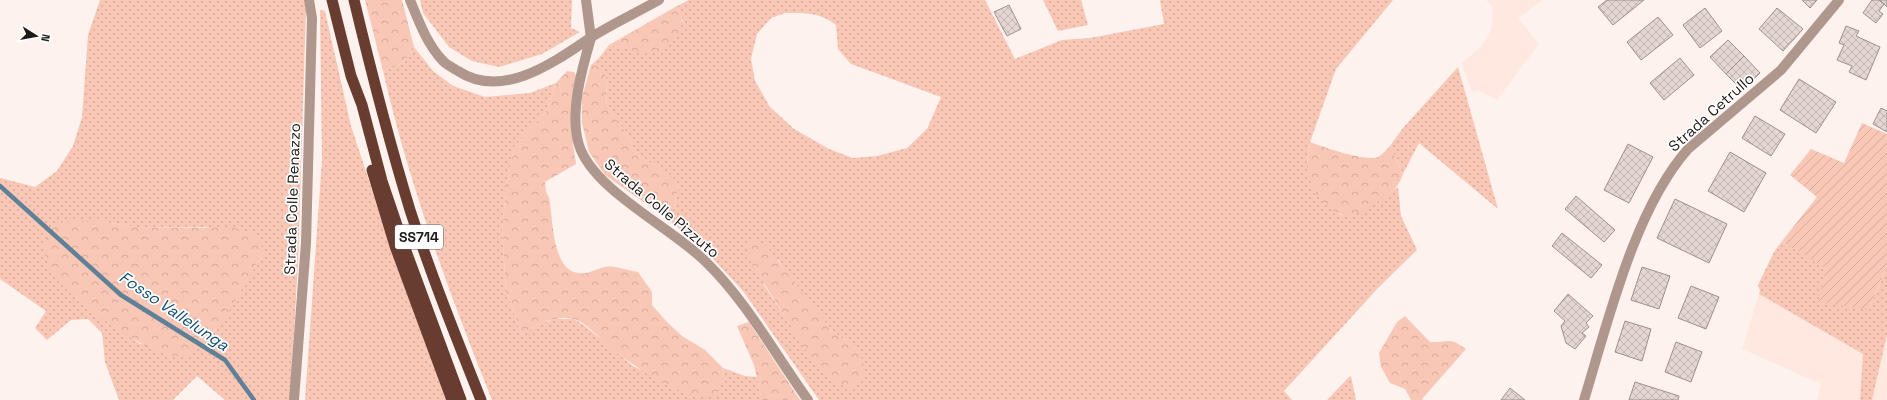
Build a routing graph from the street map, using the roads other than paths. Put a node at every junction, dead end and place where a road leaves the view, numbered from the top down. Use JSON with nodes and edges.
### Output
{"nodes":[{"id":1,"x":309,"y":0,"type":"edge"},
{"id":2,"x":332,"y":0,"type":"edge"},
{"id":3,"x":354,"y":0,"type":"edge"},
{"id":4,"x":410,"y":0,"type":"edge"},
{"id":5,"x":586,"y":0,"type":"edge"},
{"id":6,"x":659,"y":0,"type":"edge"},
{"id":7,"x":1839,"y":0,"type":"edge"},
{"id":8,"x":591,"y":38,"type":"junction"},
{"id":9,"x":351,"y":76,"type":"junction"},
{"id":10,"x":294,"y":400,"type":"edge"},
{"id":11,"x":452,"y":400,"type":"edge"},
{"id":12,"x":461,"y":400,"type":"edge"},
{"id":13,"x":481,"y":400,"type":"edge"},
{"id":14,"x":808,"y":400,"type":"edge"},
{"id":15,"x":1584,"y":400,"type":"edge"}],
"edges":[{"from":1,"to":10,"type":"street","name":"Strada Colle Renazzo"},
{"from":2,"to":9,"type":"highway","number":"SS714"},
{"from":3,"to":13,"type":"highway","number":"SS714"},
{"from":4,"to":8,"type":"street"},
{"from":5,"to":8,"type":"street"},
{"from":6,"to":8,"type":"street"},
{"from":7,"to":15,"type":"street","name":"Strada Cetrullo"},
{"from":8,"to":14,"type":"street","name":"Strada Colle Pizzuto"},
{"from":9,"to":11,"type":"highway"},
{"from":9,"to":12,"type":"highway","number":"SS714"}]}
